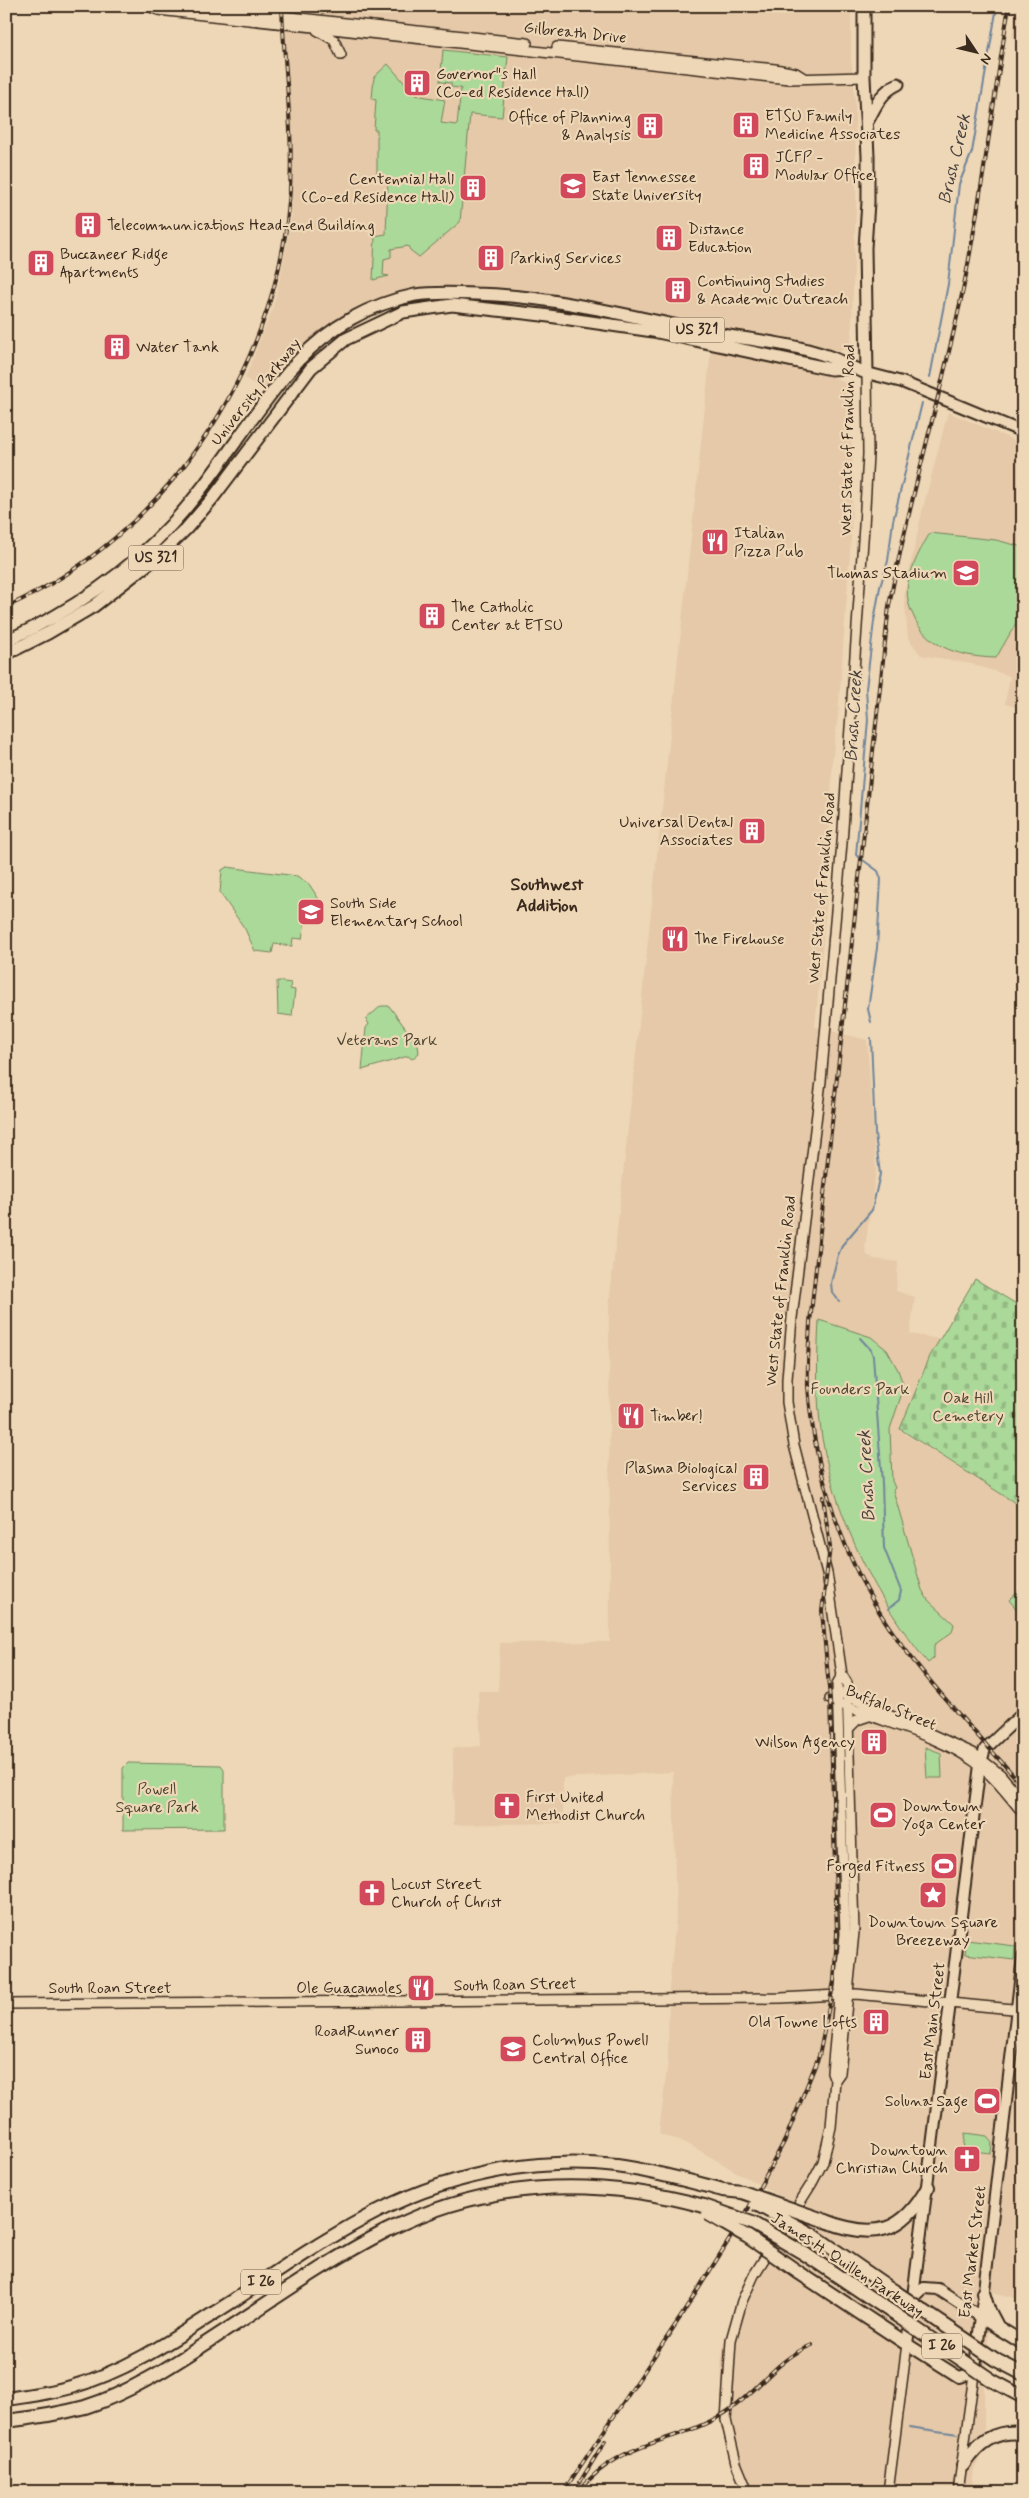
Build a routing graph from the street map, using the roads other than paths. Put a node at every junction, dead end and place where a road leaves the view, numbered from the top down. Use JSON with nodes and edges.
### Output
{"nodes":[{"id":1,"x":148,"y":6,"type":"edge"},
{"id":2,"x":192,"y":6,"type":"edge"},
{"id":3,"x":864,"y":6,"type":"edge"},
{"id":4,"x":342,"y":26,"type":"junction"},
{"id":5,"x":311,"y":27,"type":"junction"},
{"id":6,"x":341,"y":55,"type":"dead end"},
{"id":7,"x":864,"y":77,"type":"junction"},
{"id":8,"x":898,"y":84,"type":"dead end"},
{"id":9,"x":868,"y":120,"type":"junction"},
{"id":10,"x":439,"y":293,"type":"junction"},
{"id":11,"x":543,"y":300,"type":"junction"},
{"id":12,"x":438,"y":306,"type":"junction"},
{"id":13,"x":542,"y":315,"type":"junction"},
{"id":14,"x":338,"y":326,"type":"junction"},
{"id":15,"x":346,"y":339,"type":"junction"},
{"id":16,"x":849,"y":368,"type":"junction"},
{"id":17,"x":867,"y":373,"type":"junction"},
{"id":18,"x":1023,"y":432,"type":"edge"},
{"id":19,"x":223,"y":460,"type":"junction"},
{"id":20,"x":235,"y":469,"type":"junction"},
{"id":21,"x":6,"y":641,"type":"edge"},
{"id":22,"x":6,"y":654,"type":"edge"},
{"id":23,"x":842,"y":1675,"type":"junction"},
{"id":24,"x":838,"y":1692,"type":"junction"},
{"id":25,"x":848,"y":1696,"type":"junction"},
{"id":26,"x":838,"y":1703,"type":"junction"},
{"id":27,"x":848,"y":1706,"type":"junction"},
{"id":28,"x":1023,"y":1713,"type":"edge"},
{"id":29,"x":872,"y":1715,"type":"junction"},
{"id":30,"x":849,"y":1728,"type":"junction"},
{"id":31,"x":980,"y":1762,"type":"junction"},
{"id":32,"x":1023,"y":1802,"type":"edge"},
{"id":33,"x":1023,"y":1812,"type":"edge"},
{"id":34,"x":1023,"y":1956,"type":"edge"},
{"id":35,"x":844,"y":1995,"type":"junction"},
{"id":36,"x":950,"y":2003,"type":"junction"},
{"id":37,"x":6,"y":2004,"type":"edge"},
{"id":38,"x":1020,"y":2010,"type":"edge"},
{"id":39,"x":928,"y":2187,"type":"junction"},
{"id":40,"x":718,"y":2189,"type":"junction"},
{"id":41,"x":705,"y":2210,"type":"junction"},
{"id":42,"x":983,"y":2293,"type":"junction"},
{"id":43,"x":913,"y":2298,"type":"junction"},
{"id":44,"x":981,"y":2317,"type":"junction"},
{"id":45,"x":1001,"y":2329,"type":"junction"},
{"id":46,"x":1023,"y":2343,"type":"edge"},
{"id":47,"x":907,"y":2344,"type":"junction"},
{"id":48,"x":975,"y":2367,"type":"junction"},
{"id":49,"x":1023,"y":2374,"type":"edge"},
{"id":50,"x":1023,"y":2397,"type":"edge"},
{"id":51,"x":6,"y":2399,"type":"edge"},
{"id":52,"x":6,"y":2421,"type":"edge"},
{"id":53,"x":1023,"y":2432,"type":"edge"},
{"id":54,"x":963,"y":2465,"type":"junction"},
{"id":55,"x":748,"y":2492,"type":"edge"},
{"id":56,"x":888,"y":2492,"type":"edge"},
{"id":57,"x":958,"y":2492,"type":"edge"}],
"edges":[{"from":1,"to":5,"type":"main road"},
{"from":2,"to":4,"type":"main road"},
{"from":3,"to":7,"type":"highway","name":"West State of Franklin Road"},
{"from":4,"to":5,"type":"main road"},
{"from":4,"to":7,"type":"main road","name":"Gilbreath Drive"},
{"from":5,"to":6,"type":"main road"},
{"from":7,"to":9,"type":"highway","name":"West State of Franklin Road"},
{"from":8,"to":9,"type":"highway"},
{"from":9,"to":17,"type":"highway","name":"West State of Franklin Road"},
{"from":10,"to":11,"type":"highway","name":"University Parkway","number":"US 321"},
{"from":10,"to":12,"type":"highway"},
{"from":10,"to":14,"type":"highway","name":"University Parkway","number":"US 321"},
{"from":11,"to":13,"type":"highway"},
{"from":11,"to":16,"type":"highway","name":"University Parkway","number":"US 321"},
{"from":12,"to":13,"type":"highway","name":"University Parkway","number":"US 321"},
{"from":12,"to":15,"type":"highway","name":"University Parkway","number":"US 321"},
{"from":13,"to":16,"type":"highway","name":"University Parkway","number":"US 321"},
{"from":14,"to":15,"type":"highway"},
{"from":14,"to":19,"type":"highway","name":"University Parkway","number":"US 321"},
{"from":15,"to":20,"type":"highway","name":"University Parkway","number":"US 321"},
{"from":16,"to":17,"type":"highway","name":"University Parkway","number":"US 321"},
{"from":17,"to":18,"type":"main road","name":"University Parkway"},
{"from":17,"to":23,"type":"main road","name":"West State of Franklin Road"},
{"from":19,"to":20,"type":"highway"},
{"from":19,"to":21,"type":"highway","name":"University Parkway","number":"US 321"},
{"from":20,"to":22,"type":"highway","name":"University Parkway","number":"US 321"},
{"from":23,"to":24,"type":"main road","name":"West State of Franklin Road"},
{"from":23,"to":25,"type":"main road","name":"West State of Franklin Road"},
{"from":24,"to":25,"type":"main road","name":"Buffalo Street"},
{"from":24,"to":26,"type":"main road","name":"West State of Franklin Road"},
{"from":25,"to":27,"type":"main road","name":"West State of Franklin Road"},
{"from":25,"to":31,"type":"main road","name":"Buffalo Street"},
{"from":26,"to":27,"type":"main road","name":"Buffalo Street"},
{"from":26,"to":35,"type":"main road","name":"West State of Franklin Road"},
{"from":27,"to":29,"type":"main road","name":"Buffalo Street"},
{"from":27,"to":30,"type":"main road","name":"West State of Franklin Road"},
{"from":28,"to":31,"type":"main road"},
{"from":29,"to":30,"type":"main road"},
{"from":29,"to":31,"type":"main road","name":"Buffalo Street"},
{"from":30,"to":35,"type":"main road","name":"West State of Franklin Road"},
{"from":31,"to":32,"type":"main road","name":"Buffalo Street"},
{"from":31,"to":33,"type":"main road","name":"Buffalo Street"},
{"from":31,"to":36,"type":"main road","name":"East Main Street"},
{"from":34,"to":38,"type":"main road","name":"East Market Street"},
{"from":35,"to":36,"type":"main road","name":"South Roan Street"},
{"from":35,"to":37,"type":"main road","name":"South Roan Street"},
{"from":35,"to":55,"type":"main road","name":"West State of Franklin Road"},
{"from":36,"to":38,"type":"main road","name":"South Roan Street"},
{"from":36,"to":39,"type":"main road","name":"East Main Street"},
{"from":38,"to":42,"type":"main road","name":"East Market Street"},
{"from":39,"to":40,"type":"highway","bridge":true},
{"from":39,"to":43,"type":"main road","name":"East Main Street"},
{"from":40,"to":49,"type":"highway","name":"James H. Quillen Parkway","number":"I 26","bridge":true},
{"from":40,"to":51,"type":"highway","name":"James H. Quillen Parkway","number":"I 26"},
{"from":41,"to":47,"type":"highway","bridge":true},
{"from":41,"to":50,"type":"highway","name":"James H. Quillen Parkway","number":"I 26","bridge":true},
{"from":41,"to":52,"type":"highway","number":"I 26"},
{"from":42,"to":44,"type":"main road","name":"East Market Street"},
{"from":42,"to":45,"type":"highway"},
{"from":43,"to":44,"type":"main road"},
{"from":43,"to":47,"type":"main road","name":"East Main Street"},
{"from":44,"to":45,"type":"highway"},
{"from":44,"to":48,"type":"main road","name":"East Market Street"},
{"from":45,"to":46,"type":"highway"},
{"from":47,"to":48,"type":"main road"},
{"from":47,"to":56,"type":"main road","name":"East Main Street"},
{"from":48,"to":54,"type":"main road","name":"East Market Street"},
{"from":53,"to":54,"type":"highway"},
{"from":54,"to":57,"type":"main road","name":"East Market Street"}]}
